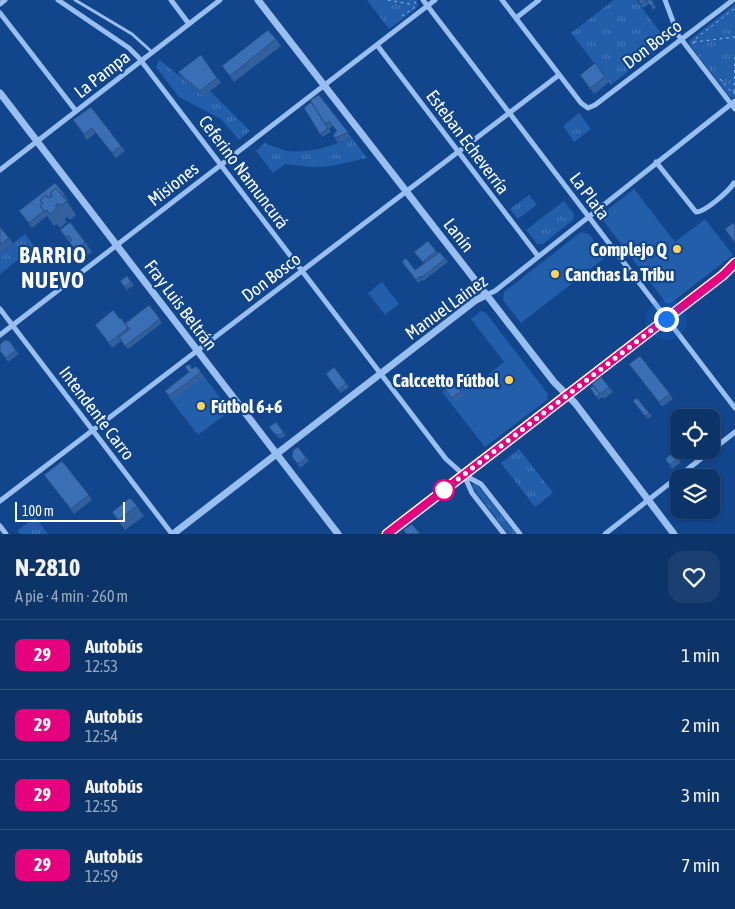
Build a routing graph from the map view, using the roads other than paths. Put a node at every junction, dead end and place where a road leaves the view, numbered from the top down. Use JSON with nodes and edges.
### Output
{"nodes":[{"id":1,"x":5,"y":0,"type":"edge"},
{"id":2,"x":58,"y":0,"type":"edge"},
{"id":3,"x":75,"y":0,"type":"edge"},
{"id":4,"x":171,"y":0,"type":"edge"},
{"id":5,"x":220,"y":0,"type":"edge"},
{"id":6,"x":258,"y":0,"type":"edge"},
{"id":7,"x":423,"y":0,"type":"edge"},
{"id":8,"x":434,"y":0,"type":"edge"},
{"id":9,"x":502,"y":0,"type":"edge"},
{"id":10,"x":539,"y":0,"type":"edge"},
{"id":11,"x":665,"y":0,"type":"edge"},
{"id":12,"x":732,"y":0,"type":"edge"},
{"id":13,"x":0,"y":4,"type":"edge"},
{"id":14,"x":427,"y":6,"type":"junction"},
{"id":15,"x":87,"y":7,"type":"junction"},
{"id":16,"x":74,"y":12,"type":"junction"},
{"id":17,"x":0,"y":13,"type":"edge"},
{"id":18,"x":516,"y":18,"type":"junction"},
{"id":19,"x":189,"y":24,"type":"junction"},
{"id":20,"x":681,"y":40,"type":"junction"},
{"id":21,"x":377,"y":45,"type":"junction"},
{"id":22,"x":152,"y":52,"type":"junction"},
{"id":23,"x":141,"y":61,"type":"junction"},
{"id":24,"x":559,"y":75,"type":"junction"},
{"id":25,"x":324,"y":85,"type":"junction"},
{"id":26,"x":0,"y":93,"type":"edge"},
{"id":27,"x":734,"y":104,"type":"edge"},
{"id":28,"x":76,"y":111,"type":"junction"},
{"id":29,"x":509,"y":113,"type":"junction"},
{"id":30,"x":37,"y":141,"type":"junction"},
{"id":31,"x":458,"y":152,"type":"junction"},
{"id":32,"x":656,"y":162,"type":"junction"},
{"id":33,"x":221,"y":165,"type":"junction"},
{"id":34,"x":0,"y":170,"type":"edge"},
{"id":35,"x":734,"y":183,"type":"edge"},
{"id":36,"x":406,"y":191,"type":"junction"},
{"id":37,"x":588,"y":216,"type":"junction"},
{"id":38,"x":116,"y":245,"type":"junction"},
{"id":39,"x":538,"y":256,"type":"junction"},
{"id":40,"x":735,"y":263,"type":"edge"},
{"id":41,"x":735,"y":270,"type":"edge"},
{"id":42,"x":302,"y":271,"type":"junction"},
{"id":43,"x":723,"y":275,"type":"junction"},
{"id":44,"x":486,"y":295,"type":"junction"},
{"id":45,"x":0,"y":309,"type":"edge"},
{"id":46,"x":666,"y":319,"type":"junction"},
{"id":47,"x":12,"y":325,"type":"junction"},
{"id":48,"x":0,"y":335,"type":"edge"},
{"id":49,"x":197,"y":350,"type":"junction"},
{"id":50,"x":380,"y":374,"type":"junction"},
{"id":51,"x":567,"y":395,"type":"junction"},
{"id":52,"x":735,"y":408,"type":"edge"},
{"id":53,"x":93,"y":430,"type":"junction"},
{"id":54,"x":735,"y":432,"type":"edge"},
{"id":55,"x":276,"y":454,"type":"junction"},
{"id":56,"x":464,"y":475,"type":"junction"},
{"id":57,"x":648,"y":500,"type":"junction"},
{"id":58,"x":0,"y":501,"type":"edge"},
{"id":59,"x":0,"y":526,"type":"edge"},
{"id":60,"x":6,"y":534,"type":"edge"},
{"id":61,"x":173,"y":534,"type":"edge"},
{"id":62,"x":338,"y":534,"type":"edge"},
{"id":63,"x":387,"y":534,"type":"edge"},
{"id":64,"x":504,"y":534,"type":"edge"},
{"id":65,"x":520,"y":534,"type":"edge"},
{"id":66,"x":605,"y":534,"type":"edge"},
{"id":67,"x":674,"y":534,"type":"edge"}],
"edges":[{"from":1,"to":13,"type":"street"},
{"from":2,"to":16,"type":"street","name":"Ceferino Namuncurá"},
{"from":3,"to":15,"type":"lane"},
{"from":4,"to":19,"type":"street"},
{"from":5,"to":19,"type":"street","name":"La Pampa"},
{"from":6,"to":25,"type":"street","name":"Lanín"},
{"from":7,"to":14,"type":"street","name":"La Plata"},
{"from":8,"to":14,"type":"street","name":"Misiones"},
{"from":9,"to":18,"type":"street"},
{"from":10,"to":18,"type":"street"},
{"from":11,"to":20,"type":"street"},
{"from":12,"to":20,"type":"street","name":"Don Bosco"},
{"from":14,"to":21,"type":"street","name":"Misiones"},
{"from":14,"to":29,"type":"street","name":"La Plata"},
{"from":15,"to":16,"type":"lane"},
{"from":15,"to":22,"type":"lane"},
{"from":16,"to":23,"type":"street","name":"Ceferino Namuncurá"},
{"from":17,"to":28,"type":"street"},
{"from":18,"to":24,"type":"street"},
{"from":19,"to":22,"type":"street","name":"La Pampa"},
{"from":20,"to":24,"type":"street","name":"Don Bosco"},
{"from":20,"to":27,"type":"street"},
{"from":21,"to":25,"type":"street","name":"Misiones"},
{"from":21,"to":31,"type":"street","name":"Esteban Echeverría"},
{"from":22,"to":23,"type":"street","name":"La Pampa"},
{"from":23,"to":28,"type":"street","name":"La Pampa"},
{"from":23,"to":33,"type":"street","name":"Ceferino Namuncurá"},
{"from":24,"to":29,"type":"street","name":"Don Bosco"},
{"from":25,"to":33,"type":"street","name":"Misiones"},
{"from":25,"to":36,"type":"street","name":"Lanín"},
{"from":26,"to":30,"type":"street","name":"Fray Luis Beltrán"},
{"from":27,"to":32,"type":"street","name":"Manuel Lainez"},
{"from":28,"to":30,"type":"street","name":"La Pampa"},
{"from":29,"to":31,"type":"street","name":"Don Bosco"},
{"from":29,"to":37,"type":"street","name":"La Plata"},
{"from":30,"to":34,"type":"street","name":"La Pampa"},
{"from":30,"to":38,"type":"street","name":"Fray Luis Beltrán"},
{"from":31,"to":36,"type":"street","name":"Don Bosco"},
{"from":31,"to":39,"type":"street","name":"Esteban Echeverría"},
{"from":32,"to":35,"type":"street"},
{"from":32,"to":37,"type":"street","name":"Manuel Lainez"},
{"from":33,"to":38,"type":"street","name":"Misiones"},
{"from":33,"to":42,"type":"street","name":"Ceferino Namuncurá"},
{"from":36,"to":42,"type":"street","name":"Don Bosco"},
{"from":36,"to":44,"type":"street","name":"Lanín"},
{"from":37,"to":39,"type":"street","name":"Manuel Lainez"},
{"from":37,"to":46,"type":"street","name":"La Plata"},
{"from":38,"to":47,"type":"street","name":"Misiones"},
{"from":38,"to":49,"type":"street","name":"Fray Luis Beltrán"},
{"from":39,"to":44,"type":"street","name":"Manuel Lainez"},
{"from":40,"to":43,"type":"street"},
{"from":41,"to":43,"type":"street"},
{"from":42,"to":49,"type":"street","name":"Don Bosco"},
{"from":42,"to":50,"type":"street","name":"Ceferino Namuncurá"},
{"from":43,"to":46,"type":"street"},
{"from":44,"to":50,"type":"street","name":"Manuel Lainez"},
{"from":44,"to":51,"type":"street","name":"Lanín"},
{"from":45,"to":47,"type":"street","name":"Intendente Carro"},
{"from":46,"to":51,"type":"street"},
{"from":46,"to":52,"type":"street","name":"La Plata"},
{"from":47,"to":48,"type":"street","name":"Misiones"},
{"from":47,"to":53,"type":"street","name":"Intendente Carro"},
{"from":49,"to":53,"type":"street","name":"Don Bosco"},
{"from":49,"to":55,"type":"street","name":"Fray Luis Beltrán"},
{"from":50,"to":55,"type":"street","name":"Manuel Lainez"},
{"from":50,"to":56,"type":"street","name":"Ceferino Namuncurá"},
{"from":51,"to":56,"type":"street"},
{"from":51,"to":57,"type":"street","name":"Lanín"},
{"from":53,"to":58,"type":"street","name":"Don Bosco"},
{"from":53,"to":61,"type":"street","name":"Intendente Carro"},
{"from":54,"to":57,"type":"street"},
{"from":55,"to":61,"type":"street","name":"Manuel Lainez"},
{"from":55,"to":62,"type":"street","name":"Fray Luis Beltrán"},
{"from":56,"to":63,"type":"street"},
{"from":56,"to":64,"type":"street","name":"Ceferino Namuncurá"},
{"from":56,"to":65,"type":"street","name":"Ceferino Namuncurá"},
{"from":57,"to":66,"type":"street"},
{"from":57,"to":67,"type":"street","name":"Lanín"},
{"from":59,"to":60,"type":"street"}]}
